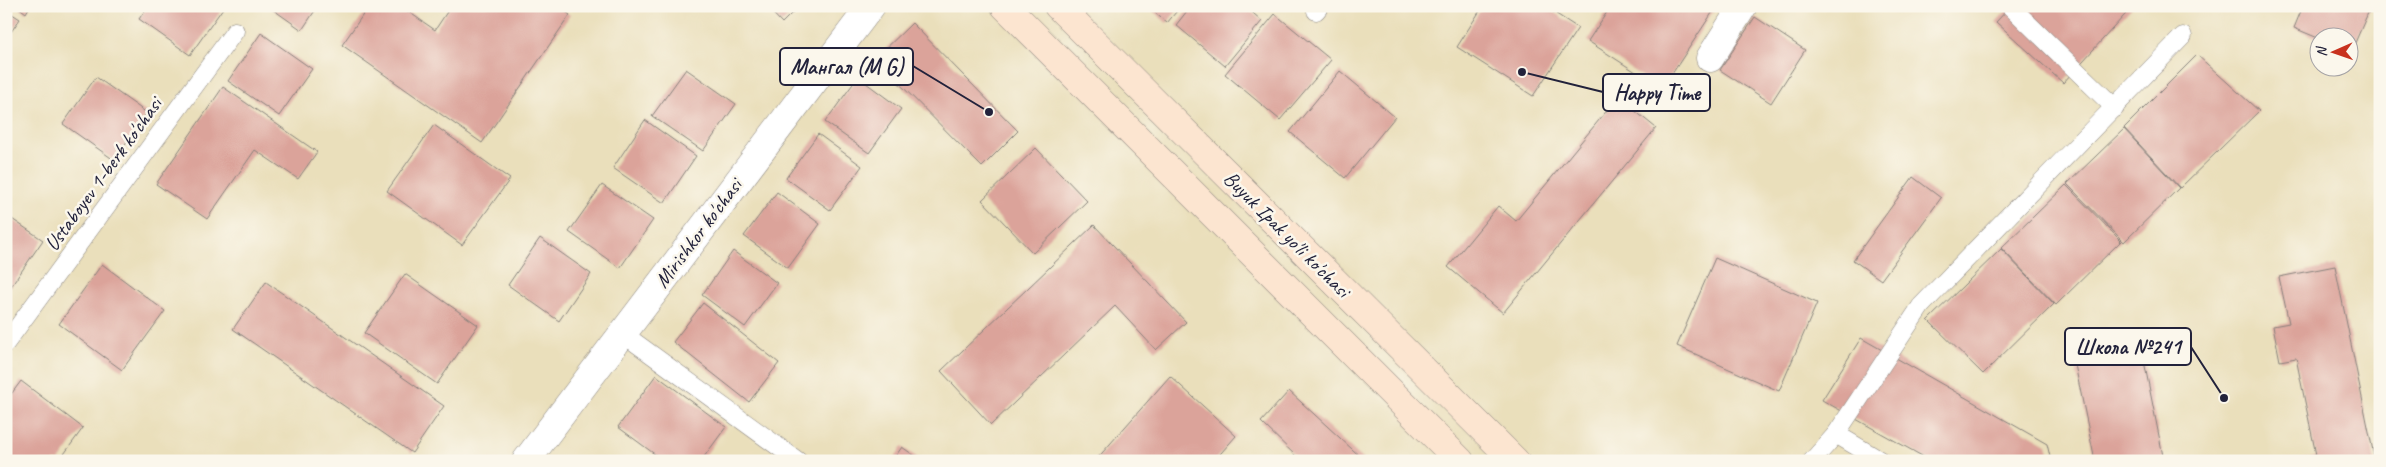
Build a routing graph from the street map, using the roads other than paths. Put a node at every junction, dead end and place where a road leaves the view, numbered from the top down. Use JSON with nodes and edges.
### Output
{"nodes":[{"id":1,"x":871,"y":6,"type":"edge"},
{"id":2,"x":1005,"y":6,"type":"edge"},
{"id":3,"x":1058,"y":6,"type":"edge"},
{"id":4,"x":1743,"y":6,"type":"edge"},
{"id":5,"x":2010,"y":6,"type":"edge"},
{"id":6,"x":235,"y":31,"type":"dead end"},
{"id":7,"x":2183,"y":36,"type":"dead end"},
{"id":8,"x":1710,"y":58,"type":"dead end"},
{"id":9,"x":2116,"y":108,"type":"junction"},
{"id":10,"x":622,"y":333,"type":"junction"},
{"id":11,"x":6,"y":343,"type":"edge"},
{"id":12,"x":1836,"y":434,"type":"junction"},
{"id":13,"x":526,"y":461,"type":"edge"},
{"id":14,"x":798,"y":461,"type":"edge"},
{"id":15,"x":1460,"y":461,"type":"edge"},
{"id":16,"x":1515,"y":461,"type":"edge"},
{"id":17,"x":1812,"y":461,"type":"edge"},
{"id":18,"x":1881,"y":461,"type":"edge"}],
"edges":[{"from":1,"to":10,"type":"street","name":"Mirishkor ko'chasi"},
{"from":2,"to":15,"type":"main road","name":"Buyuk Ipak yo'li ko'chasi"},
{"from":3,"to":16,"type":"main road","name":"Buyuk Ipak yo'li ko'chasi"},
{"from":4,"to":8,"type":"street"},
{"from":5,"to":9,"type":"lane"},
{"from":6,"to":11,"type":"lane","name":"Ustaboyev 1-berk ko'chasi"},
{"from":7,"to":9,"type":"lane"},
{"from":9,"to":12,"type":"lane"},
{"from":10,"to":13,"type":"street","name":"Mirishkor ko'chasi"},
{"from":10,"to":14,"type":"lane"},
{"from":12,"to":17,"type":"lane"},
{"from":12,"to":18,"type":"lane"}]}
